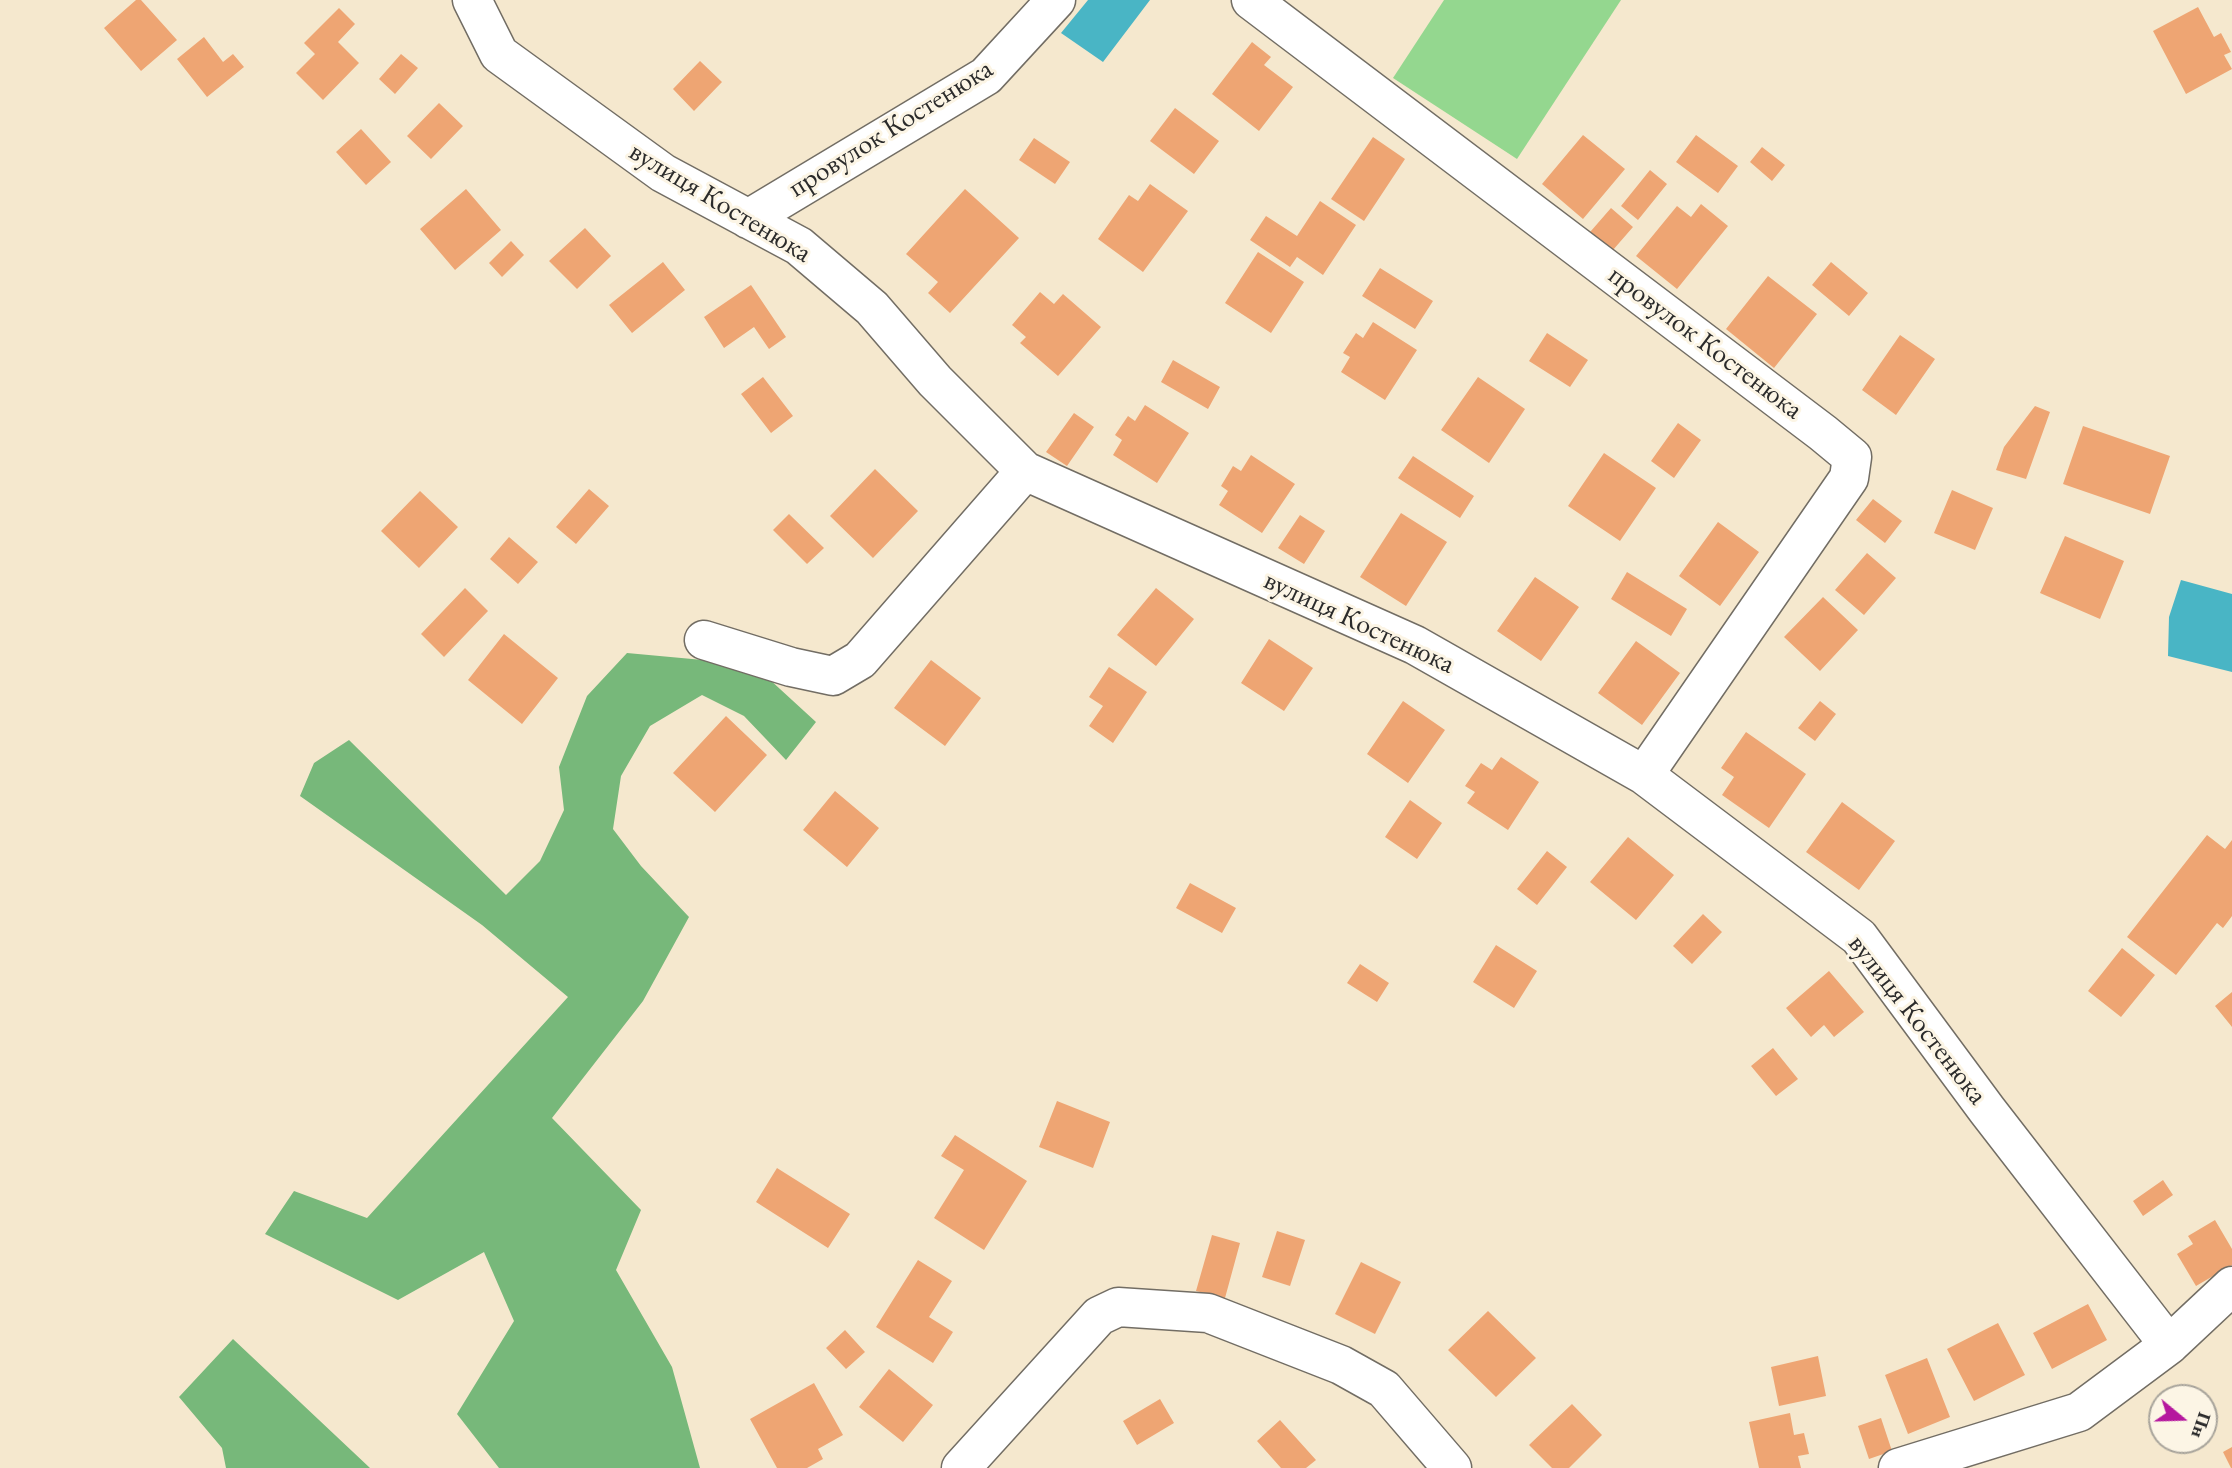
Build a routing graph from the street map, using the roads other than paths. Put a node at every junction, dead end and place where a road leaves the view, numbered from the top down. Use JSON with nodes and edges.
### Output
{"nodes":[{"id":1,"x":472,"y":0,"type":"edge"},
{"id":2,"x":1055,"y":0,"type":"edge"},
{"id":3,"x":1251,"y":0,"type":"edge"},
{"id":4,"x":748,"y":219,"type":"junction"},
{"id":5,"x":1025,"y":471,"type":"junction"},
{"id":6,"x":704,"y":640,"type":"dead end"},
{"id":7,"x":1644,"y":775,"type":"junction"},
{"id":8,"x":2232,"y":1286,"type":"edge"},
{"id":9,"x":2169,"y":1345,"type":"junction"},
{"id":10,"x":961,"y":1468,"type":"edge"},
{"id":11,"x":1452,"y":1468,"type":"edge"},
{"id":12,"x":1898,"y":1468,"type":"edge"}],
"edges":[{"from":1,"to":4,"type":"street","name":"вулиця Костенюка"},
{"from":2,"to":4,"type":"street","name":"провулок Костенюка"},
{"from":3,"to":7,"type":"street","name":"провулок Костенюка"},
{"from":4,"to":5,"type":"street","name":"вулиця Костенюка"},
{"from":5,"to":6,"type":"street"},
{"from":5,"to":7,"type":"street","name":"вулиця Костенюка"},
{"from":7,"to":9,"type":"street","name":"вулиця Костенюка"},
{"from":8,"to":9,"type":"street"},
{"from":9,"to":12,"type":"street"},
{"from":10,"to":11,"type":"street"}]}
